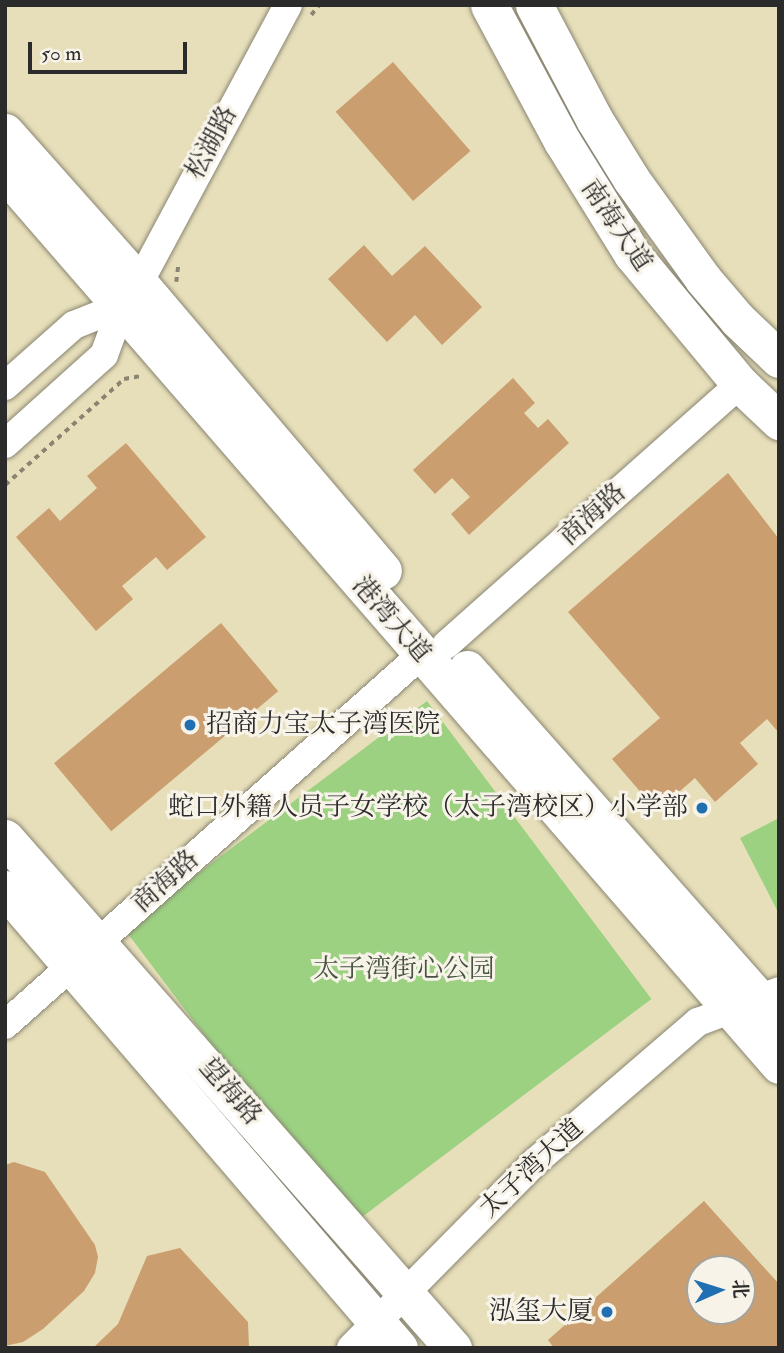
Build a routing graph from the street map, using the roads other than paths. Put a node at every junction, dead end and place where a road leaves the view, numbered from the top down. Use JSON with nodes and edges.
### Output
{"nodes":[{"id":1,"x":288,"y":5,"type":"edge"},
{"id":2,"x":489,"y":5,"type":"edge"},
{"id":3,"x":534,"y":5,"type":"edge"},
{"id":4,"x":5,"y":132,"type":"edge"},
{"id":5,"x":5,"y":173,"type":"edge"},
{"id":6,"x":131,"y":295,"type":"junction"},
{"id":7,"x":779,"y":359,"type":"edge"},
{"id":8,"x":740,"y":384,"type":"junction"},
{"id":9,"x":5,"y":386,"type":"edge"},
{"id":10,"x":779,"y":421,"type":"edge"},
{"id":11,"x":5,"y":444,"type":"edge"},
{"id":12,"x":433,"y":650,"type":"junction"},
{"id":13,"x":5,"y":838,"type":"edge"},
{"id":14,"x":5,"y":890,"type":"edge"},
{"id":15,"x":85,"y":954,"type":"junction"},
{"id":16,"x":765,"y":1009,"type":"edge"},
{"id":17,"x":5,"y":1025,"type":"edge"},
{"id":18,"x":779,"y":1065,"type":"edge"},
{"id":19,"x":407,"y":1293,"type":"junction"},
{"id":20,"x":388,"y":1335,"type":"edge"},
{"id":21,"x":351,"y":1348,"type":"edge"},
{"id":22,"x":453,"y":1348,"type":"edge"}],
"edges":[{"from":1,"to":6,"type":"street","name":"松湖路"},
{"from":2,"to":8,"type":"main road","name":"南海大道"},
{"from":3,"to":7,"type":"main road","name":"南海大道"},
{"from":4,"to":6,"type":"main road","name":"港湾大道"},
{"from":5,"to":6,"type":"main road","name":"港湾大道"},
{"from":6,"to":9,"type":"street"},
{"from":6,"to":11,"type":"street","name":"松湖路"},
{"from":6,"to":12,"type":"main road","name":"港湾大道"},
{"from":8,"to":10,"type":"main road","name":"南海大道"},
{"from":8,"to":12,"type":"street","name":"商海路"},
{"from":12,"to":15,"type":"street","name":"商海路"},
{"from":12,"to":16,"type":"main road","name":"港湾大道"},
{"from":13,"to":15,"type":"main road","name":"望海路"},
{"from":14,"to":15,"type":"main road","name":"望海路"},
{"from":15,"to":17,"type":"street","name":"商海路"},
{"from":15,"to":19,"type":"main road","name":"望海路"},
{"from":15,"to":20,"type":"main road","name":"望海路"},
{"from":16,"to":18,"type":"main road","name":"港湾大道"},
{"from":16,"to":19,"type":"street","name":"太子湾大道"},
{"from":19,"to":20,"type":"street","name":"太子湾大道"},
{"from":19,"to":22,"type":"main road","name":"望海路"},
{"from":20,"to":21,"type":"street","name":"太子湾大道"}]}
